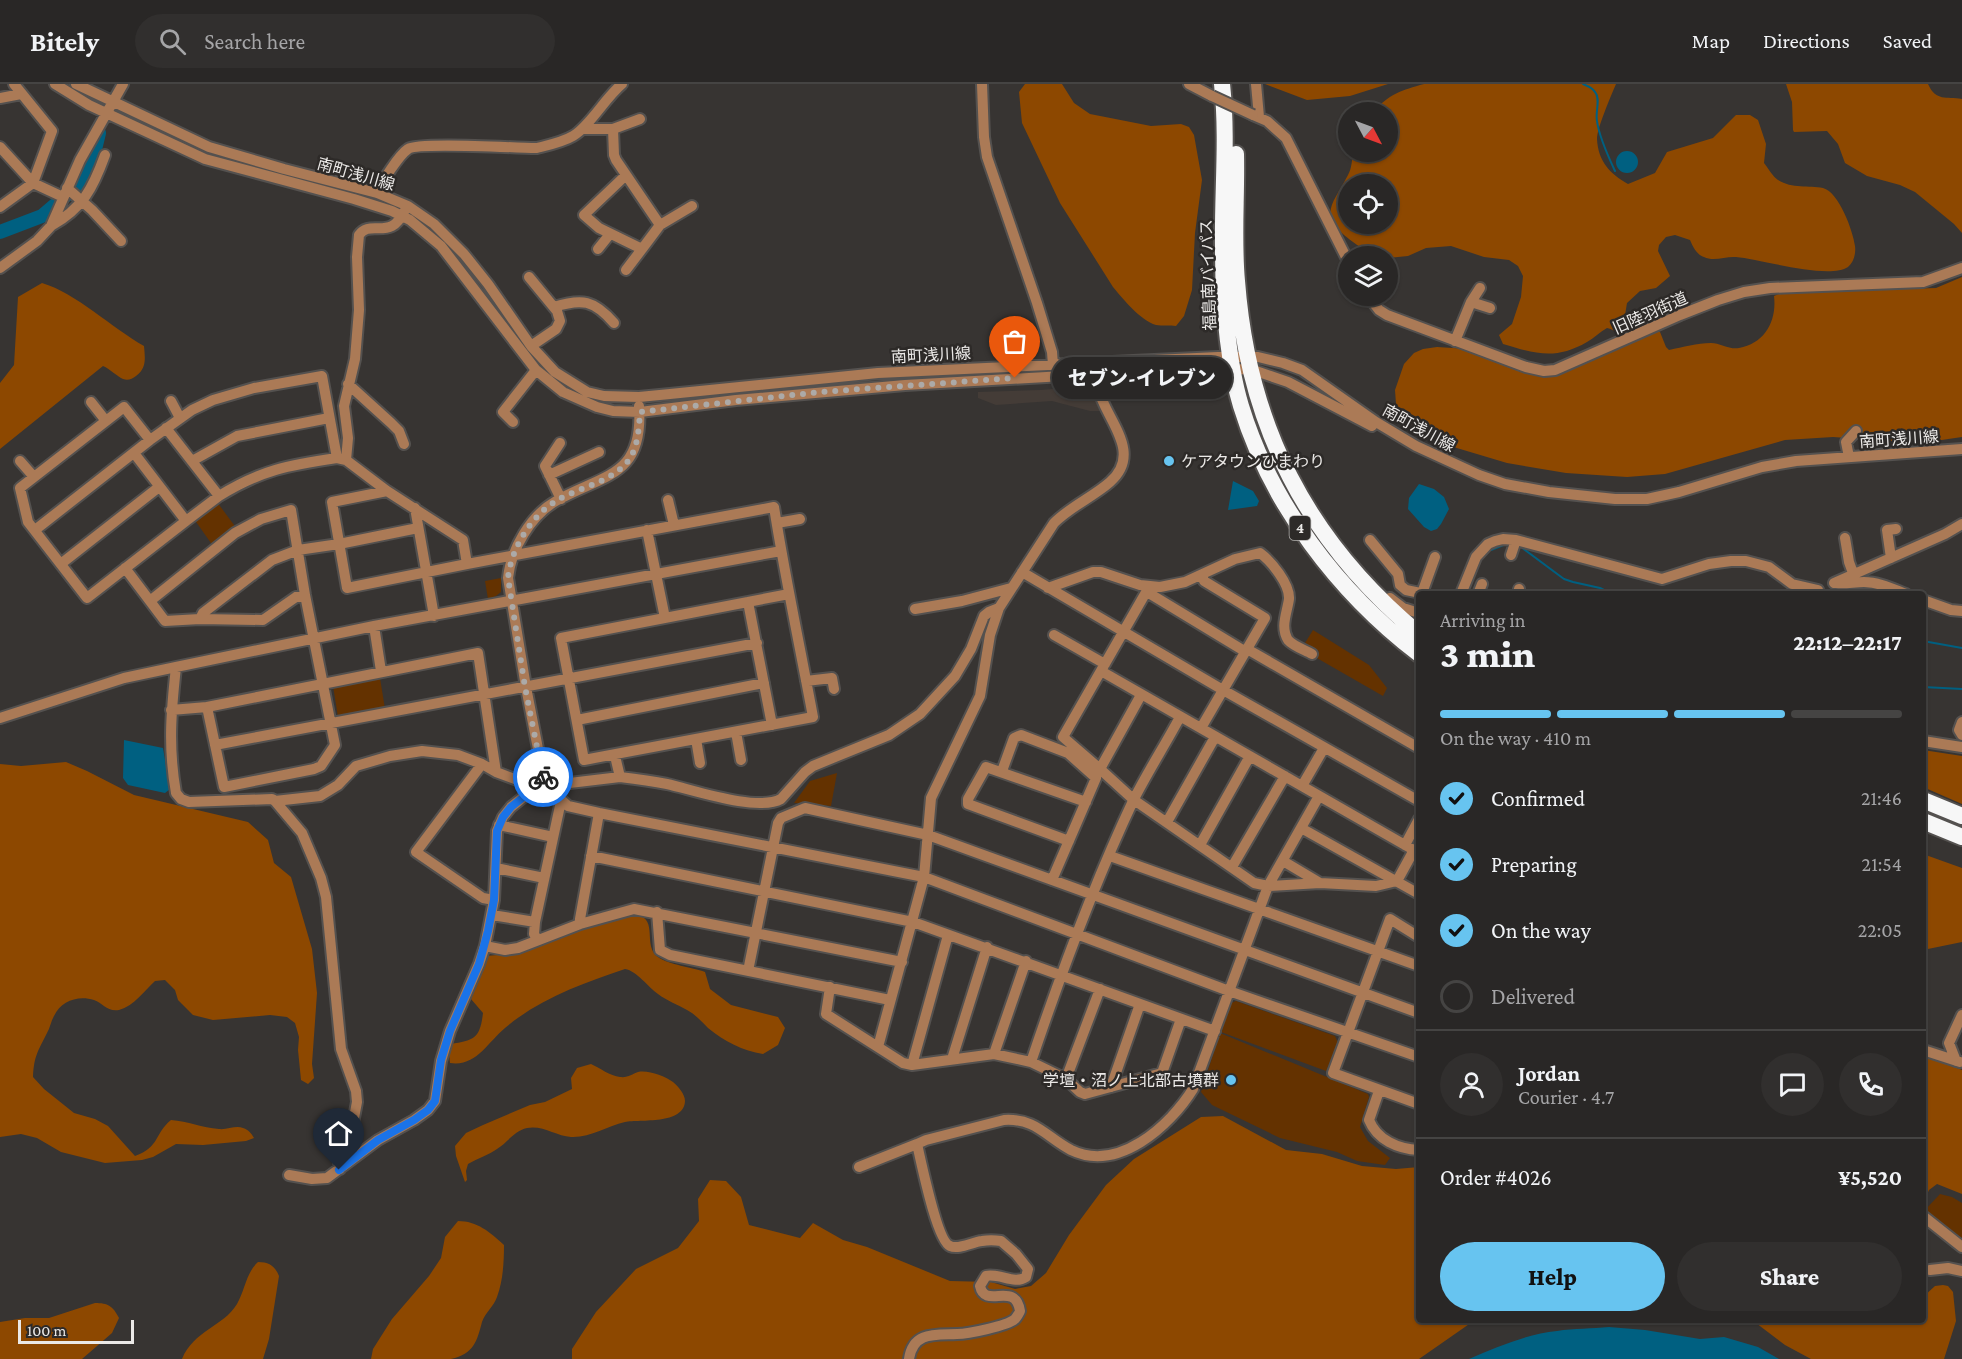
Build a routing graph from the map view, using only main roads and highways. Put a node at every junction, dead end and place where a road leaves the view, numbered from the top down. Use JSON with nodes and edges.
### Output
{"nodes":[{"id":1,"x":1232,"y":84,"type":"edge"},
{"id":2,"x":1217,"y":90,"type":"edge"},
{"id":3,"x":1416,"y":631,"type":"edge"},
{"id":4,"x":1416,"y":651,"type":"edge"},
{"id":5,"x":1926,"y":801,"type":"edge"},
{"id":6,"x":1962,"y":816,"type":"edge"},
{"id":7,"x":1926,"y":822,"type":"edge"},
{"id":8,"x":1962,"y":837,"type":"edge"}],
"edges":[{"from":1,"to":3,"type":"highway","name":"福島南バイパス","number":"4"},
{"from":2,"to":4,"type":"highway","name":"福島南バイパス","number":"4"},
{"from":5,"to":6,"type":"highway"},
{"from":7,"to":8,"type":"highway"}]}
